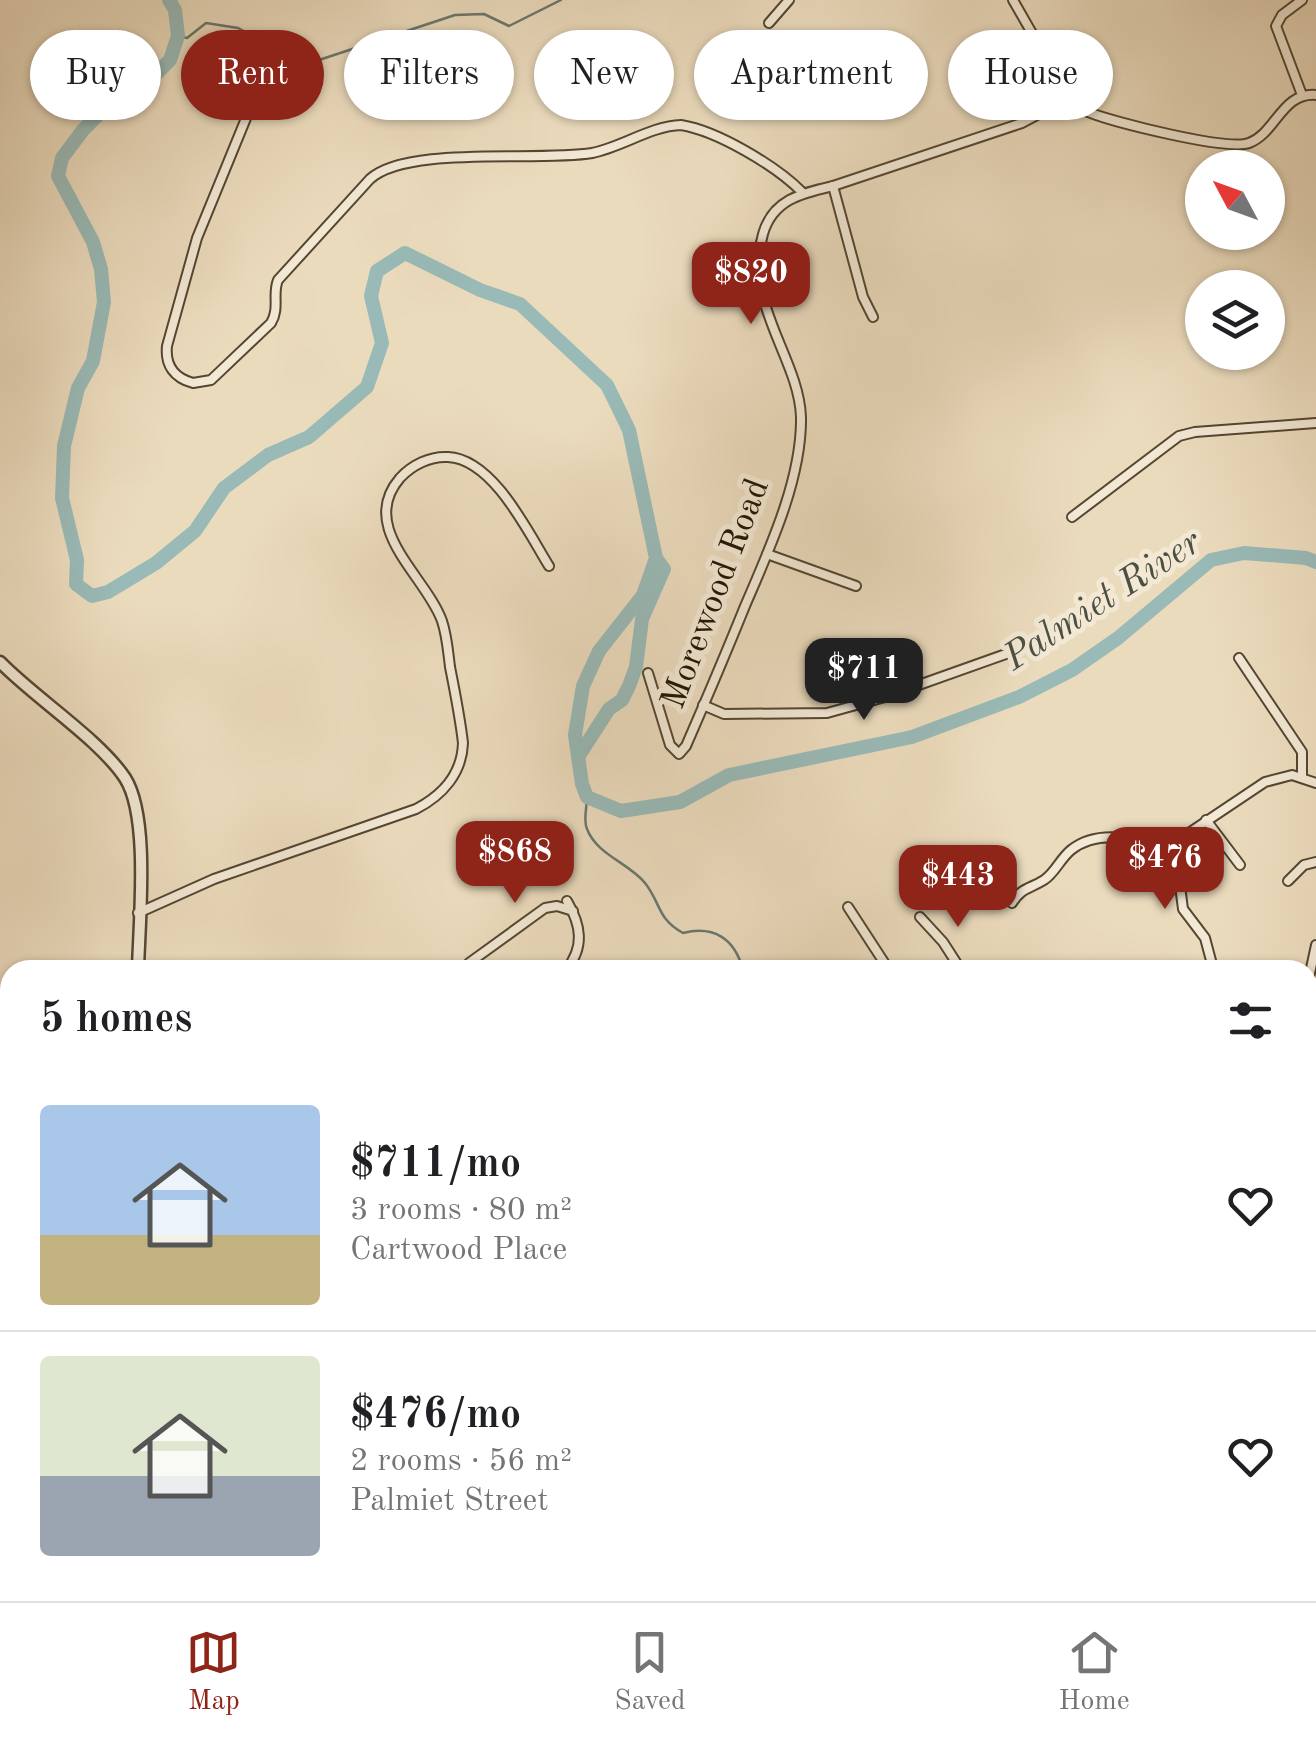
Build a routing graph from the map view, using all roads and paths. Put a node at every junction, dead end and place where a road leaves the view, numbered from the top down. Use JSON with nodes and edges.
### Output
{"nodes":[{"id":1,"x":789,"y":0,"type":"edge"},
{"id":2,"x":1013,"y":0,"type":"edge"},
{"id":3,"x":1302,"y":0,"type":"edge"},
{"id":4,"x":769,"y":23,"type":"dead end"},
{"id":5,"x":1030,"y":30,"type":"edge"},
{"id":6,"x":1302,"y":96,"type":"junction"},
{"id":7,"x":1316,"y":96,"type":"edge"},
{"id":8,"x":1113,"y":118,"type":"edge"},
{"id":9,"x":245,"y":120,"type":"edge"},
{"id":10,"x":1029,"y":120,"type":"edge"},
{"id":11,"x":833,"y":186,"type":"junction"},
{"id":12,"x":802,"y":192,"type":"junction"},
{"id":13,"x":873,"y":317,"type":"dead end"},
{"id":14,"x":1316,"y":424,"type":"edge"},
{"id":15,"x":1072,"y":517,"type":"dead end"},
{"id":16,"x":767,"y":554,"type":"junction"},
{"id":17,"x":549,"y":566,"type":"dead end"},
{"id":18,"x":856,"y":586,"type":"dead end"},
{"id":19,"x":1020,"y":649,"type":"dead end"},
{"id":20,"x":1238,"y":658,"type":"dead end"},
{"id":21,"x":0,"y":662,"type":"edge"},
{"id":22,"x":648,"y":674,"type":"dead end"},
{"id":23,"x":704,"y":705,"type":"junction"},
{"id":24,"x":1302,"y":778,"type":"junction"},
{"id":25,"x":1316,"y":783,"type":"edge"},
{"id":26,"x":1206,"y":820,"type":"junction"},
{"id":27,"x":1174,"y":840,"type":"junction"},
{"id":28,"x":1164,"y":848,"type":"junction"},
{"id":29,"x":1150,"y":859,"type":"dead end"},
{"id":30,"x":1316,"y":862,"type":"edge"},
{"id":31,"x":1240,"y":865,"type":"dead end"},
{"id":32,"x":1288,"y":881,"type":"dead end"},
{"id":33,"x":568,"y":901,"type":"dead end"},
{"id":34,"x":1012,"y":902,"type":"dead end"},
{"id":35,"x":848,"y":907,"type":"dead end"},
{"id":36,"x":573,"y":911,"type":"junction"},
{"id":37,"x":138,"y":913,"type":"junction"},
{"id":38,"x":920,"y":916,"type":"dead end"},
{"id":39,"x":138,"y":960,"type":"edge"},
{"id":40,"x":474,"y":960,"type":"edge"},
{"id":41,"x":574,"y":960,"type":"edge"},
{"id":42,"x":882,"y":960,"type":"edge"},
{"id":43,"x":955,"y":960,"type":"edge"},
{"id":44,"x":1211,"y":960,"type":"edge"}],
"edges":[{"from":1,"to":4,"type":"street"},
{"from":2,"to":5,"type":"street"},
{"from":3,"to":6,"type":"street"},
{"from":6,"to":7,"type":"street"},
{"from":6,"to":8,"type":"street"},
{"from":9,"to":12,"type":"street"},
{"from":10,"to":11,"type":"street"},
{"from":11,"to":12,"type":"street"},
{"from":11,"to":13,"type":"street"},
{"from":12,"to":16,"type":"street","name":"Morewood Road"},
{"from":14,"to":15,"type":"street"},
{"from":16,"to":18,"type":"street"},
{"from":16,"to":23,"type":"street","name":"Morewood Road"},
{"from":17,"to":37,"type":"street"},
{"from":19,"to":23,"type":"street"},
{"from":20,"to":24,"type":"street"},
{"from":21,"to":37,"type":"street"},
{"from":22,"to":23,"type":"street","name":"Morewood Road"},
{"from":24,"to":25,"type":"street"},
{"from":24,"to":26,"type":"street"},
{"from":26,"to":27,"type":"street"},
{"from":26,"to":31,"type":"street"},
{"from":27,"to":28,"type":"street"},
{"from":27,"to":44,"type":"street"},
{"from":28,"to":29,"type":"street"},
{"from":28,"to":34,"type":"street"},
{"from":30,"to":32,"type":"street"},
{"from":33,"to":36,"type":"street"},
{"from":35,"to":42,"type":"street"},
{"from":36,"to":40,"type":"street"},
{"from":36,"to":41,"type":"street"},
{"from":37,"to":39,"type":"street"},
{"from":38,"to":43,"type":"street"}]}
